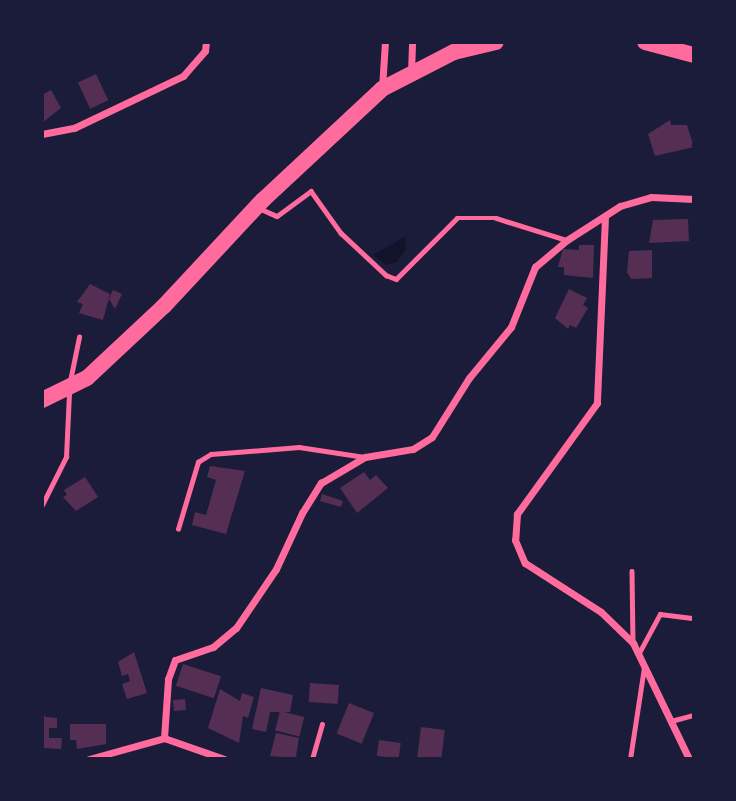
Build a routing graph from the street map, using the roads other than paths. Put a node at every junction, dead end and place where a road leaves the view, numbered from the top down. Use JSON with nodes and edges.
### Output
{"nodes":[{"id":1,"x":206,"y":42,"type":"edge"},
{"id":2,"x":384,"y":42,"type":"edge"},
{"id":3,"x":412,"y":42,"type":"edge"},
{"id":4,"x":496,"y":42,"type":"edge"},
{"id":5,"x":645,"y":42,"type":"edge"},
{"id":6,"x":694,"y":54,"type":"edge"},
{"id":7,"x":411,"y":73,"type":"junction"},
{"id":8,"x":382,"y":89,"type":"junction"},
{"id":9,"x":42,"y":134,"type":"edge"},
{"id":10,"x":694,"y":199,"type":"edge"},
{"id":11,"x":257,"y":206,"type":"junction"},
{"id":12,"x":605,"y":217,"type":"junction"},
{"id":13,"x":567,"y":240,"type":"junction"},
{"id":14,"x":79,"y":337,"type":"dead end"},
{"id":15,"x":69,"y":388,"type":"junction"},
{"id":16,"x":42,"y":400,"type":"edge"},
{"id":17,"x":365,"y":457,"type":"junction"},
{"id":18,"x":42,"y":505,"type":"edge"},
{"id":19,"x":178,"y":529,"type":"dead end"},
{"id":20,"x":632,"y":570,"type":"dead end"},
{"id":21,"x":694,"y":618,"type":"edge"},
{"id":22,"x":633,"y":643,"type":"junction"},
{"id":23,"x":639,"y":654,"type":"junction"},
{"id":24,"x":644,"y":666,"type":"junction"},
{"id":25,"x":694,"y":715,"type":"edge"},
{"id":26,"x":671,"y":721,"type":"junction"},
{"id":27,"x":322,"y":724,"type":"dead end"},
{"id":28,"x":164,"y":738,"type":"junction"},
{"id":29,"x":89,"y":759,"type":"edge"},
{"id":30,"x":225,"y":759,"type":"edge"},
{"id":31,"x":312,"y":759,"type":"edge"},
{"id":32,"x":630,"y":759,"type":"edge"},
{"id":33,"x":689,"y":759,"type":"edge"}],
"edges":[{"from":1,"to":9,"type":"street"},
{"from":2,"to":8,"type":"street"},
{"from":3,"to":7,"type":"street"},
{"from":4,"to":7,"type":"main road"},
{"from":5,"to":6,"type":"main road"},
{"from":7,"to":8,"type":"main road"},
{"from":8,"to":11,"type":"main road"},
{"from":10,"to":12,"type":"street"},
{"from":11,"to":13,"type":"lane"},
{"from":11,"to":15,"type":"main road"},
{"from":12,"to":13,"type":"street"},
{"from":12,"to":22,"type":"street"},
{"from":13,"to":17,"type":"street"},
{"from":14,"to":15,"type":"lane"},
{"from":15,"to":16,"type":"main road"},
{"from":15,"to":18,"type":"lane"},
{"from":17,"to":19,"type":"lane"},
{"from":17,"to":28,"type":"street"},
{"from":20,"to":22,"type":"lane"},
{"from":21,"to":23,"type":"lane"},
{"from":22,"to":23,"type":"street"},
{"from":23,"to":24,"type":"street"},
{"from":24,"to":26,"type":"street"},
{"from":24,"to":32,"type":"lane"},
{"from":25,"to":26,"type":"lane"},
{"from":26,"to":33,"type":"street"},
{"from":27,"to":31,"type":"lane"},
{"from":28,"to":29,"type":"street"},
{"from":28,"to":30,"type":"street"}]}
